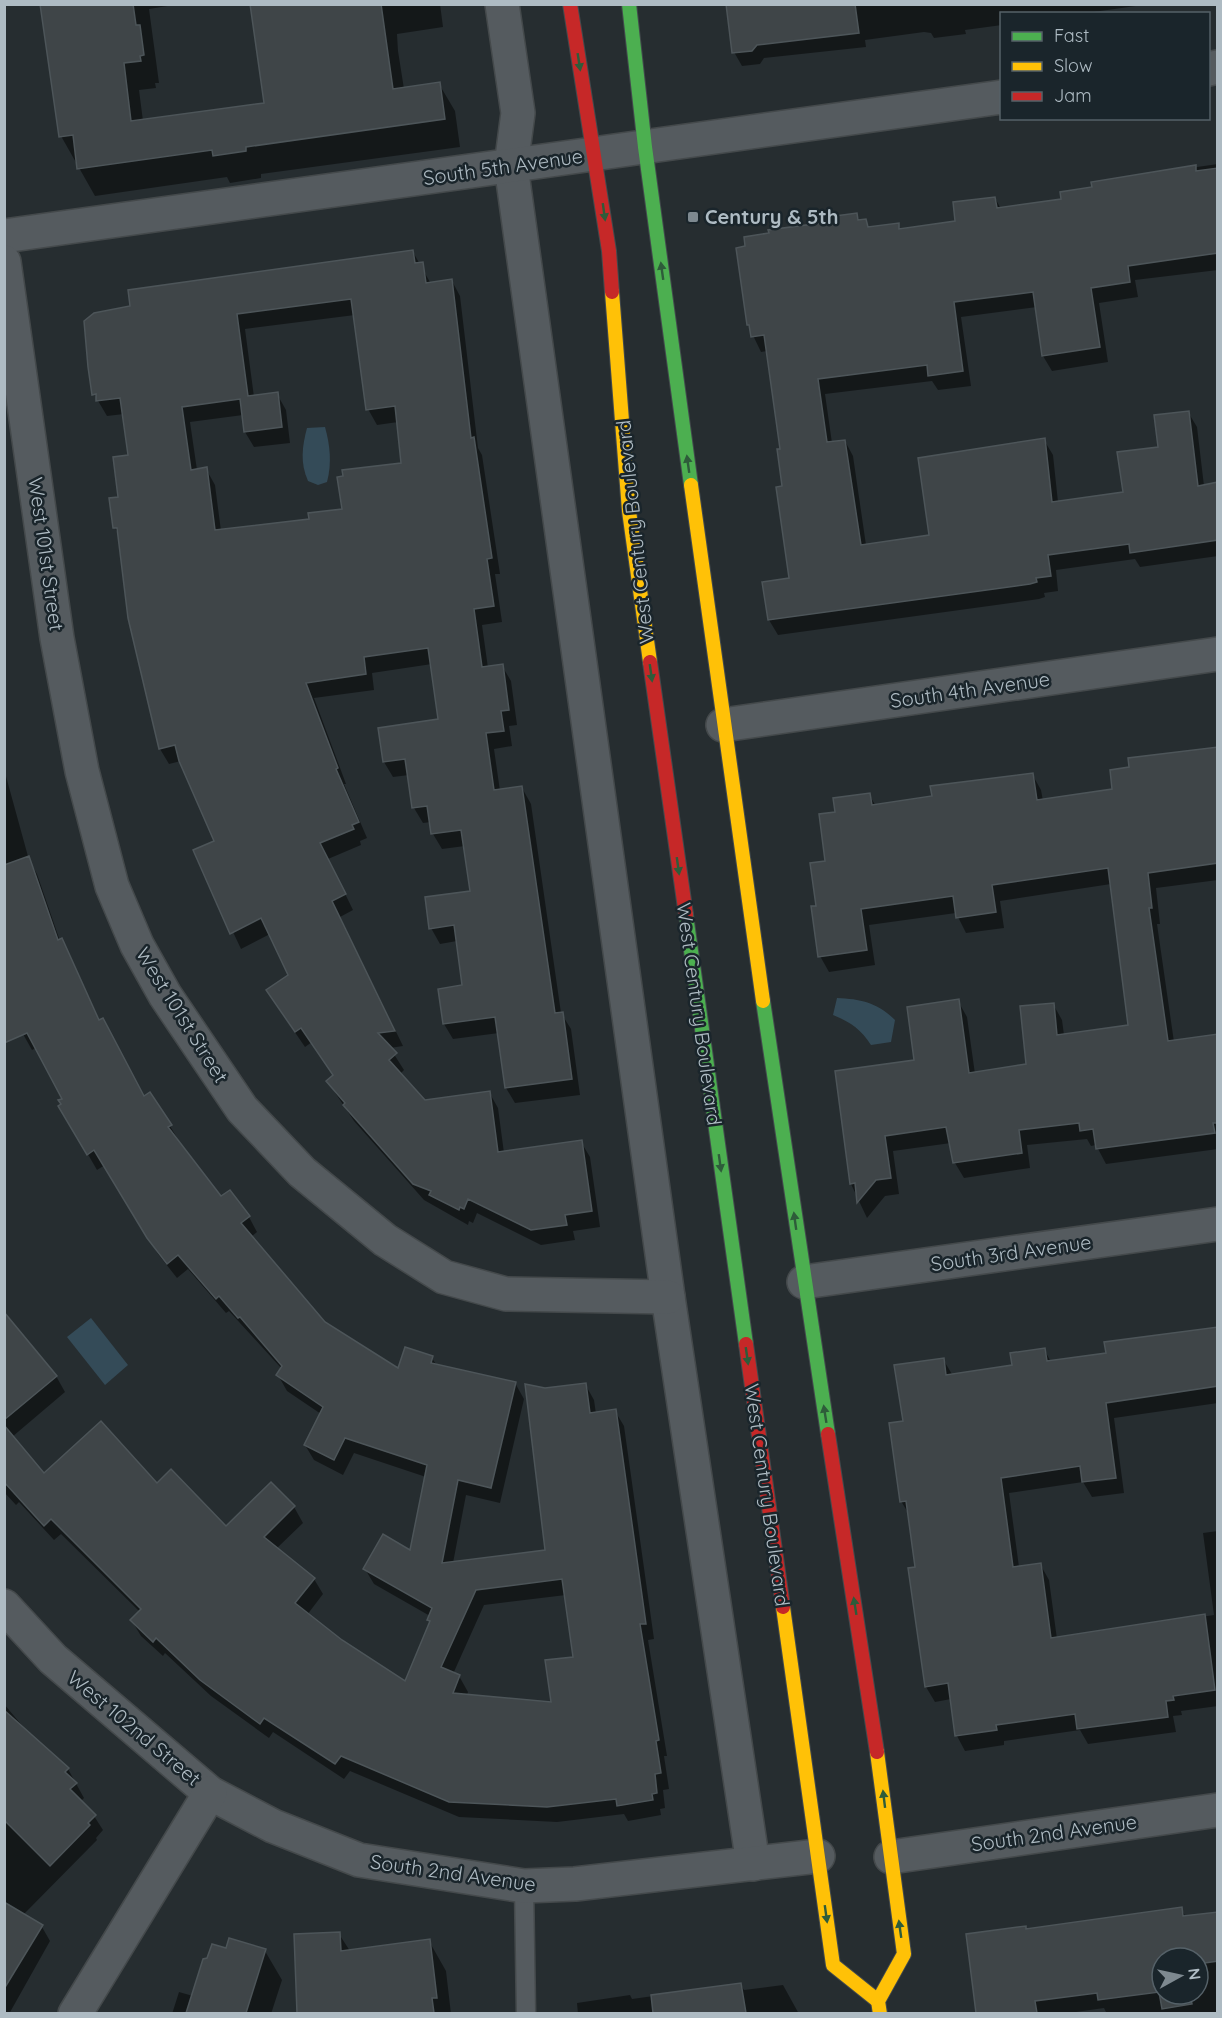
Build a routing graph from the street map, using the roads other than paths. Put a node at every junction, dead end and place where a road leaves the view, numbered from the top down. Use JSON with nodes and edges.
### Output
{"nodes":[{"id":1,"x":502,"y":4,"type":"edge"},
{"id":2,"x":570,"y":4,"type":"edge"},
{"id":3,"x":629,"y":4,"type":"edge"},
{"id":4,"x":1000,"y":97,"type":"edge"},
{"id":5,"x":645,"y":147,"type":"junction"},
{"id":6,"x":594,"y":155,"type":"junction"},
{"id":7,"x":511,"y":166,"type":"junction"},
{"id":8,"x":4,"y":236,"type":"edge"},
{"id":9,"x":4,"y":262,"type":"edge"},
{"id":10,"x":1218,"y":654,"type":"edge"},
{"id":11,"x":723,"y":725,"type":"junction"},
{"id":12,"x":1218,"y":1224,"type":"edge"},
{"id":13,"x":804,"y":1282,"type":"junction"},
{"id":14,"x":668,"y":1297,"type":"junction"},
{"id":15,"x":4,"y":1606,"type":"edge"},
{"id":16,"x":210,"y":1793,"type":"junction"},
{"id":17,"x":1218,"y":1810,"type":"edge"},
{"id":18,"x":818,"y":1856,"type":"junction"},
{"id":19,"x":891,"y":1857,"type":"junction"},
{"id":20,"x":753,"y":1864,"type":"junction"},
{"id":21,"x":524,"y":1886,"type":"junction"},
{"id":22,"x":879,"y":2007,"type":"edge"},
{"id":23,"x":75,"y":2013,"type":"edge"},
{"id":24,"x":526,"y":2013,"type":"edge"}],
"edges":[{"from":1,"to":7,"type":"street"},
{"from":2,"to":6,"type":"main road","name":"West Century Boulevard","one_way":true},
{"from":3,"to":5,"type":"main road","name":"West Century Boulevard"},
{"from":4,"to":5,"type":"street","name":"South 5th Avenue"},
{"from":5,"to":6,"type":"street","name":"South 5th Avenue"},
{"from":11,"to":5,"type":"main road","name":"West Century Boulevard","one_way":true},
{"from":6,"to":7,"type":"street","name":"South 5th Avenue"},
{"from":6,"to":18,"type":"main road","name":"West Century Boulevard","one_way":true},
{"from":7,"to":8,"type":"street","name":"South 5th Avenue"},
{"from":7,"to":14,"type":"street"},
{"from":9,"to":14,"type":"street","name":"West 101st Street"},
{"from":10,"to":11,"type":"street","name":"South 4th Avenue"},
{"from":13,"to":11,"type":"main road","name":"West Century Boulevard","one_way":true},
{"from":12,"to":13,"type":"street","name":"South 3rd Avenue"},
{"from":19,"to":13,"type":"main road","name":"West Century Boulevard","one_way":true},
{"from":14,"to":20,"type":"street"},
{"from":15,"to":16,"type":"street","name":"West 102nd Street"},
{"from":16,"to":21,"type":"street","name":"South 2nd Avenue"},
{"from":16,"to":23,"type":"street","name":"West 102nd Street"},
{"from":17,"to":19,"type":"street","name":"South 2nd Avenue"},
{"from":18,"to":20,"type":"street","name":"South 2nd Avenue"},
{"from":18,"to":22,"type":"main road","name":"West Century Boulevard","one_way":true},
{"from":22,"to":19,"type":"main road","name":"West Century Boulevard","one_way":true},
{"from":20,"to":21,"type":"street","name":"South 2nd Avenue"},
{"from":21,"to":24,"type":"lane"}]}
